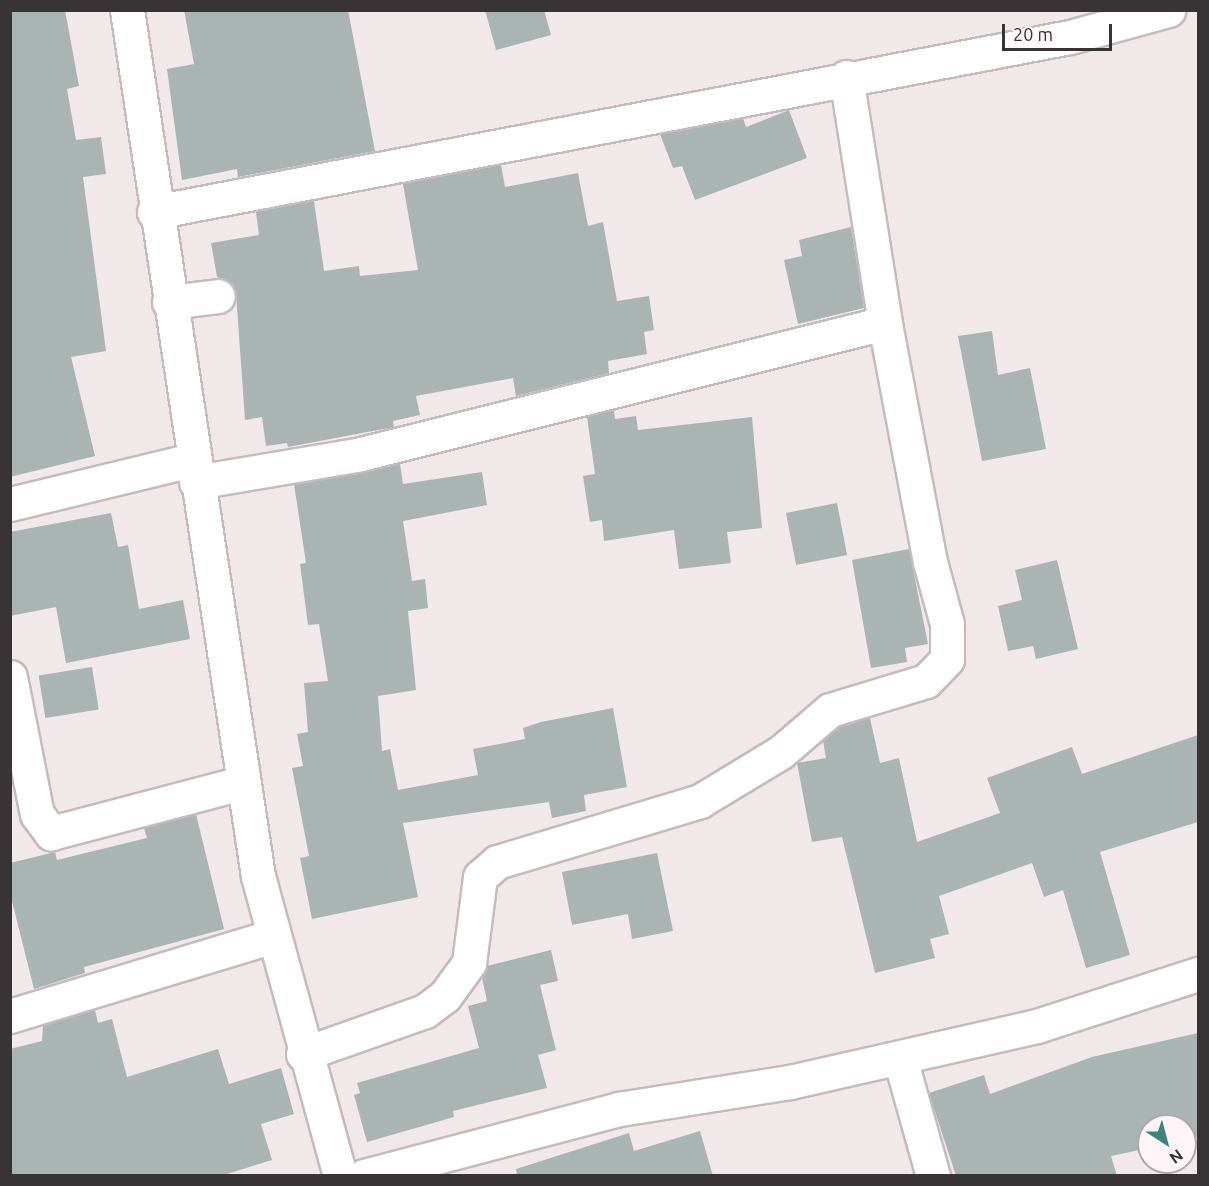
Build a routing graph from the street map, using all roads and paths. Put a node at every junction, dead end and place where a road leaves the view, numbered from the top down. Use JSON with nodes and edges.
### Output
{"nodes":[{"id":1,"x":127,"y":10,"type":"edge"},
{"id":2,"x":1167,"y":10,"type":"edge"},
{"id":3,"x":846,"y":77,"type":"junction"},
{"id":4,"x":154,"y":212,"type":"junction"},
{"id":5,"x":218,"y":296,"type":"dead end"},
{"id":6,"x":169,"y":302,"type":"junction"},
{"id":7,"x":885,"y":323,"type":"junction"},
{"id":8,"x":194,"y":471,"type":"junction"},
{"id":9,"x":10,"y":504,"type":"edge"},
{"id":10,"x":10,"y":677,"type":"edge"},
{"id":11,"x":241,"y":783,"type":"junction"},
{"id":12,"x":270,"y":937,"type":"junction"},
{"id":13,"x":1198,"y":974,"type":"edge"},
{"id":14,"x":10,"y":1016,"type":"edge"},
{"id":15,"x":303,"y":1054,"type":"junction"},
{"id":16,"x":900,"y":1058,"type":"junction"},
{"id":17,"x":340,"y":1176,"type":"edge"},
{"id":18,"x":364,"y":1176,"type":"edge"},
{"id":19,"x":933,"y":1176,"type":"edge"}],
"edges":[{"from":1,"to":4,"type":"street"},
{"from":2,"to":3,"type":"street"},
{"from":3,"to":4,"type":"street"},
{"from":3,"to":7,"type":"street"},
{"from":4,"to":6,"type":"street"},
{"from":5,"to":6,"type":"street"},
{"from":6,"to":8,"type":"street"},
{"from":7,"to":8,"type":"street"},
{"from":7,"to":15,"type":"street"},
{"from":8,"to":9,"type":"street"},
{"from":8,"to":11,"type":"street"},
{"from":10,"to":11,"type":"street"},
{"from":11,"to":12,"type":"street"},
{"from":12,"to":14,"type":"street"},
{"from":12,"to":15,"type":"street"},
{"from":13,"to":16,"type":"street"},
{"from":15,"to":17,"type":"street"},
{"from":16,"to":18,"type":"street"},
{"from":16,"to":19,"type":"street"}]}
